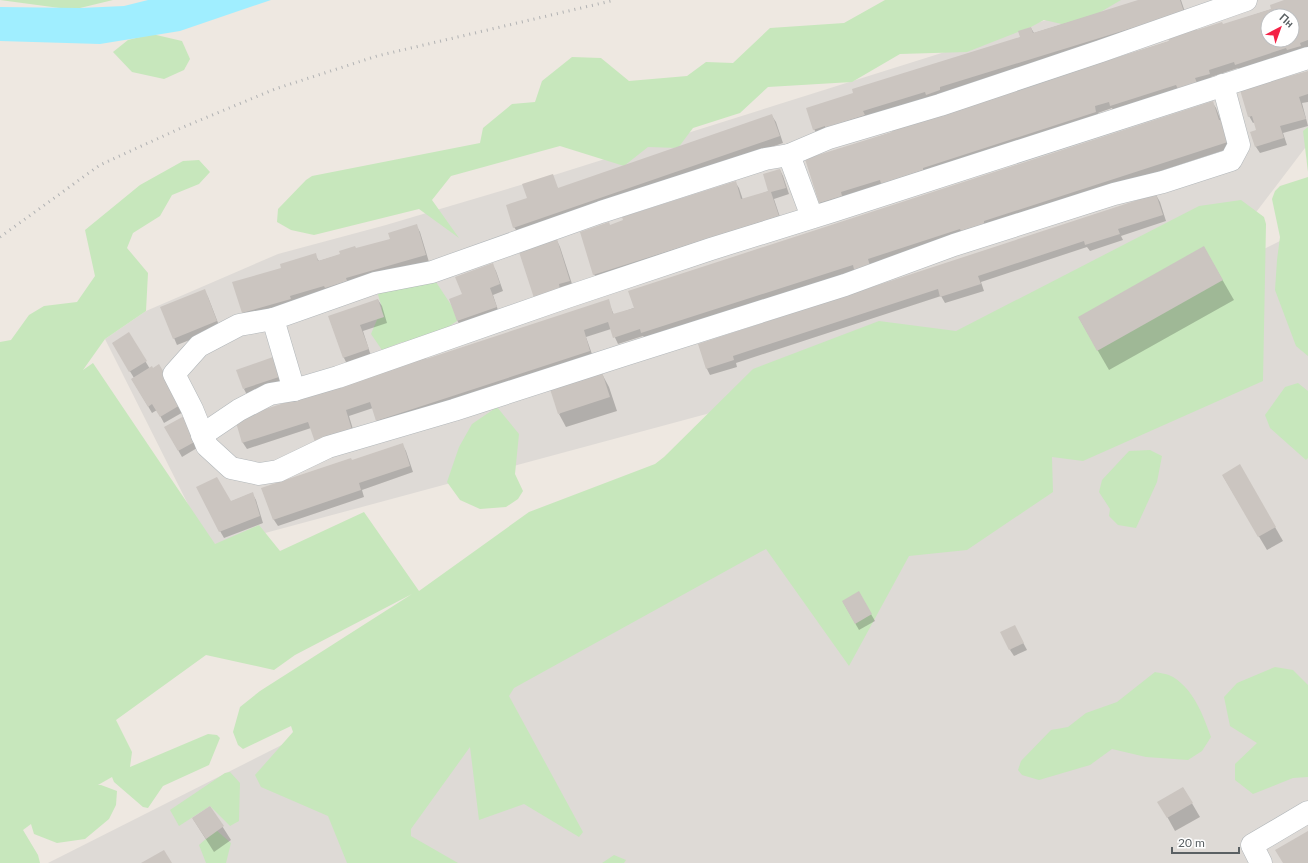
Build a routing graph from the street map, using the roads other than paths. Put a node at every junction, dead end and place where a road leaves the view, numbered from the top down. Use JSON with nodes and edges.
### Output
{"nodes":[{"id":1,"x":1246,"y":0,"type":"edge"},
{"id":2,"x":1308,"y":58,"type":"edge"},
{"id":3,"x":1223,"y":85,"type":"junction"},
{"id":4,"x":789,"y":155,"type":"junction"},
{"id":5,"x":812,"y":217,"type":"junction"},
{"id":6,"x":273,"y":319,"type":"junction"},
{"id":7,"x":294,"y":390,"type":"junction"},
{"id":8,"x":202,"y":435,"type":"junction"},
{"id":9,"x":1308,"y":812,"type":"edge"},
{"id":10,"x":1261,"y":863,"type":"edge"}],
"edges":[{"from":1,"to":4,"type":"lane"},
{"from":2,"to":3,"type":"lane"},
{"from":3,"to":5,"type":"lane"},
{"from":3,"to":8,"type":"lane"},
{"from":4,"to":5,"type":"lane"},
{"from":4,"to":6,"type":"lane"},
{"from":5,"to":7,"type":"lane"},
{"from":6,"to":7,"type":"lane"},
{"from":6,"to":8,"type":"lane"},
{"from":7,"to":8,"type":"lane"},
{"from":9,"to":10,"type":"lane"}]}
